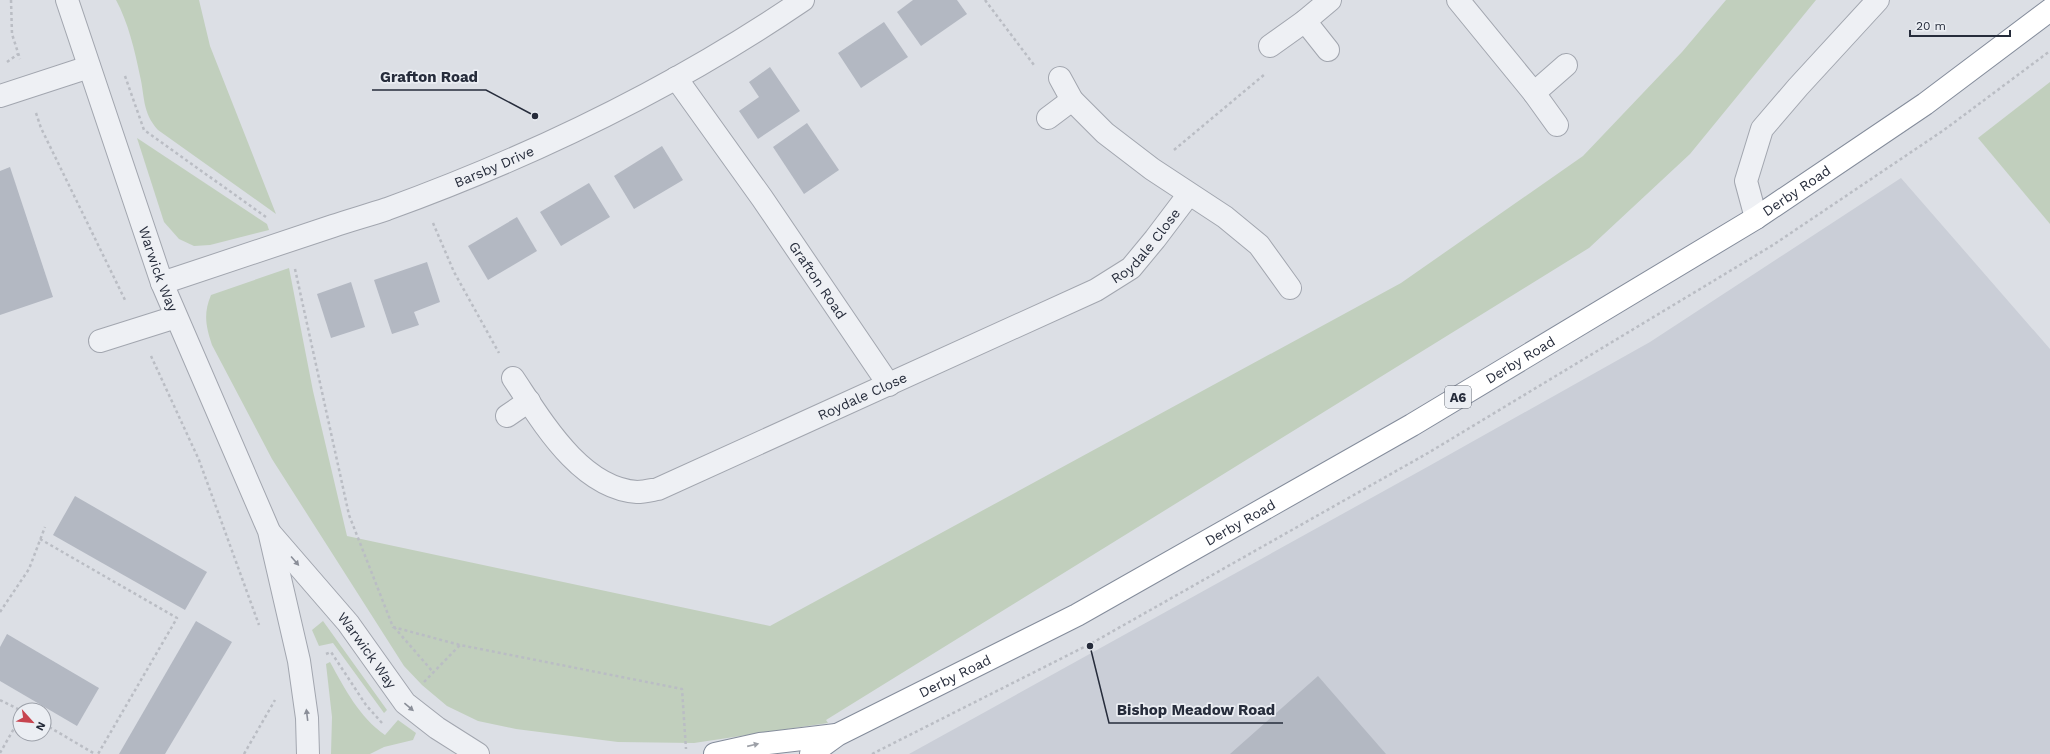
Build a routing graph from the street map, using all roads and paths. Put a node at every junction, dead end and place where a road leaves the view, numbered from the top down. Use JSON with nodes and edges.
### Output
{"nodes":[{"id":1,"x":11,"y":0,"type":"edge"},
{"id":2,"x":67,"y":0,"type":"edge"},
{"id":3,"x":985,"y":0,"type":"edge"},
{"id":4,"x":1330,"y":0,"type":"edge"},
{"id":5,"x":1458,"y":0,"type":"edge"},
{"id":6,"x":1878,"y":0,"type":"edge"},
{"id":7,"x":791,"y":3,"type":"edge"},
{"id":8,"x":2050,"y":10,"type":"edge"},
{"id":9,"x":1305,"y":21,"type":"junction"},
{"id":10,"x":1270,"y":46,"type":"joint"},
{"id":11,"x":1328,"y":50,"type":"dead end"},
{"id":12,"x":18,"y":54,"type":"dead end"},
{"id":13,"x":1566,"y":65,"type":"dead end"},
{"id":14,"x":89,"y":67,"type":"junction"},
{"id":15,"x":124,"y":72,"type":"dead end"},
{"id":16,"x":676,"y":78,"type":"junction"},
{"id":17,"x":1060,"y":78,"type":"joint"},
{"id":18,"x":1534,"y":93,"type":"junction"},
{"id":19,"x":0,"y":96,"type":"edge"},
{"id":20,"x":1072,"y":100,"type":"junction"},
{"id":21,"x":37,"y":114,"type":"dead end"},
{"id":22,"x":1048,"y":118,"type":"dead end"},
{"id":23,"x":1557,"y":125,"type":"dead end"},
{"id":24,"x":1152,"y":169,"type":"junction"},
{"id":25,"x":1189,"y":194,"type":"junction"},
{"id":26,"x":421,"y":196,"type":"junction"},
{"id":27,"x":1756,"y":218,"type":"junction"},
{"id":28,"x":282,"y":243,"type":"junction"},
{"id":29,"x":162,"y":283,"type":"junction"},
{"id":30,"x":1290,"y":288,"type":"dead end"},
{"id":31,"x":176,"y":317,"type":"junction"},
{"id":32,"x":139,"y":329,"type":"junction"},
{"id":33,"x":100,"y":341,"type":"dead end"},
{"id":34,"x":513,"y":378,"type":"joint"},
{"id":35,"x":889,"y":385,"type":"junction"},
{"id":36,"x":529,"y":402,"type":"junction"},
{"id":37,"x":507,"y":416,"type":"dead end"},
{"id":38,"x":45,"y":527,"type":"dead end"},
{"id":39,"x":269,"y":531,"type":"junction"},
{"id":40,"x":40,"y":539,"type":"junction"},
{"id":41,"x":0,"y":612,"type":"edge"},
{"id":42,"x":393,"y":627,"type":"junction"},
{"id":43,"x":260,"y":628,"type":"dead end"},
{"id":44,"x":460,"y":645,"type":"junction"},
{"id":45,"x":322,"y":655,"type":"dead end"},
{"id":46,"x":278,"y":694,"type":"dead end"},
{"id":47,"x":0,"y":700,"type":"edge"},
{"id":48,"x":12,"y":706,"type":"edge"},
{"id":49,"x":385,"y":726,"type":"dead end"},
{"id":50,"x":52,"y":729,"type":"edge"},
{"id":51,"x":12,"y":732,"type":"edge"},
{"id":52,"x":838,"y":735,"type":"junction"},
{"id":53,"x":0,"y":753,"type":"edge"},
{"id":54,"x":95,"y":754,"type":"edge"},
{"id":55,"x":98,"y":754,"type":"edge"},
{"id":56,"x":244,"y":754,"type":"edge"},
{"id":57,"x":308,"y":754,"type":"edge"},
{"id":58,"x":478,"y":754,"type":"edge"},
{"id":59,"x":686,"y":754,"type":"edge"},
{"id":60,"x":715,"y":754,"type":"edge"},
{"id":61,"x":811,"y":754,"type":"edge"}],
"edges":[{"from":1,"to":12,"type":"path"},
{"from":2,"to":14,"type":"street","name":"Warwick Way"},
{"from":3,"to":17,"type":"path"},
{"from":4,"to":9,"type":"street"},
{"from":5,"to":18,"type":"street"},
{"from":6,"to":27,"type":"street"},
{"from":7,"to":16,"type":"street","name":"Barsby Drive"},
{"from":8,"to":27,"type":"highway","name":"Derby Road","number":"A6"},
{"from":9,"to":10,"type":"street"},
{"from":9,"to":11,"type":"street"},
{"from":10,"to":24,"type":"path"},
{"from":13,"to":18,"type":"street"},
{"from":14,"to":19,"type":"street"},
{"from":14,"to":29,"type":"street","name":"Warwick Way"},
{"from":15,"to":28,"type":"path"},
{"from":16,"to":26,"type":"street","name":"Barsby Drive"},
{"from":16,"to":35,"type":"street","name":"Grafton Road"},
{"from":17,"to":20,"type":"street","name":"Roydale Close"},
{"from":18,"to":23,"type":"street"},
{"from":20,"to":22,"type":"street"},
{"from":20,"to":24,"type":"street","name":"Roydale Close"},
{"from":21,"to":32,"type":"path"},
{"from":24,"to":25,"type":"street","name":"Roydale Close"},
{"from":25,"to":30,"type":"street","name":"Roydale Close"},
{"from":25,"to":35,"type":"street","name":"Roydale Close"},
{"from":26,"to":28,"type":"street","name":"Barsby Drive"},
{"from":26,"to":34,"type":"path"},
{"from":27,"to":52,"type":"highway","name":"Derby Road","number":"A6"},
{"from":28,"to":29,"type":"street","name":"Barsby Drive"},
{"from":28,"to":42,"type":"path"},
{"from":29,"to":31,"type":"street","name":"Warwick Way"},
{"from":31,"to":32,"type":"street"},
{"from":31,"to":39,"type":"street","name":"Warwick Way"},
{"from":32,"to":33,"type":"street"},
{"from":32,"to":43,"type":"path"},
{"from":34,"to":36,"type":"street","name":"Roydale Close"},
{"from":35,"to":36,"type":"street","name":"Roydale Close"},
{"from":36,"to":37,"type":"street"},
{"from":38,"to":40,"type":"path"},
{"from":57,"to":39,"type":"street","name":"Warwick Way","one_way":true},
{"from":39,"to":58,"type":"street","name":"Warwick Way","one_way":true},
{"from":40,"to":41,"type":"path"},
{"from":40,"to":55,"type":"path"},
{"from":42,"to":44,"type":"path"},
{"from":42,"to":44,"type":"path"},
{"from":44,"to":59,"type":"path"},
{"from":45,"to":49,"type":"path"},
{"from":46,"to":56,"type":"path"},
{"from":47,"to":48,"type":"path"},
{"from":50,"to":54,"type":"path"},
{"from":51,"to":53,"type":"path"},
{"from":60,"to":52,"type":"highway","name":"Derby Road","number":"A6","one_way":true},
{"from":52,"to":61,"type":"highway","name":"Derby Road","number":"A6"}]}
